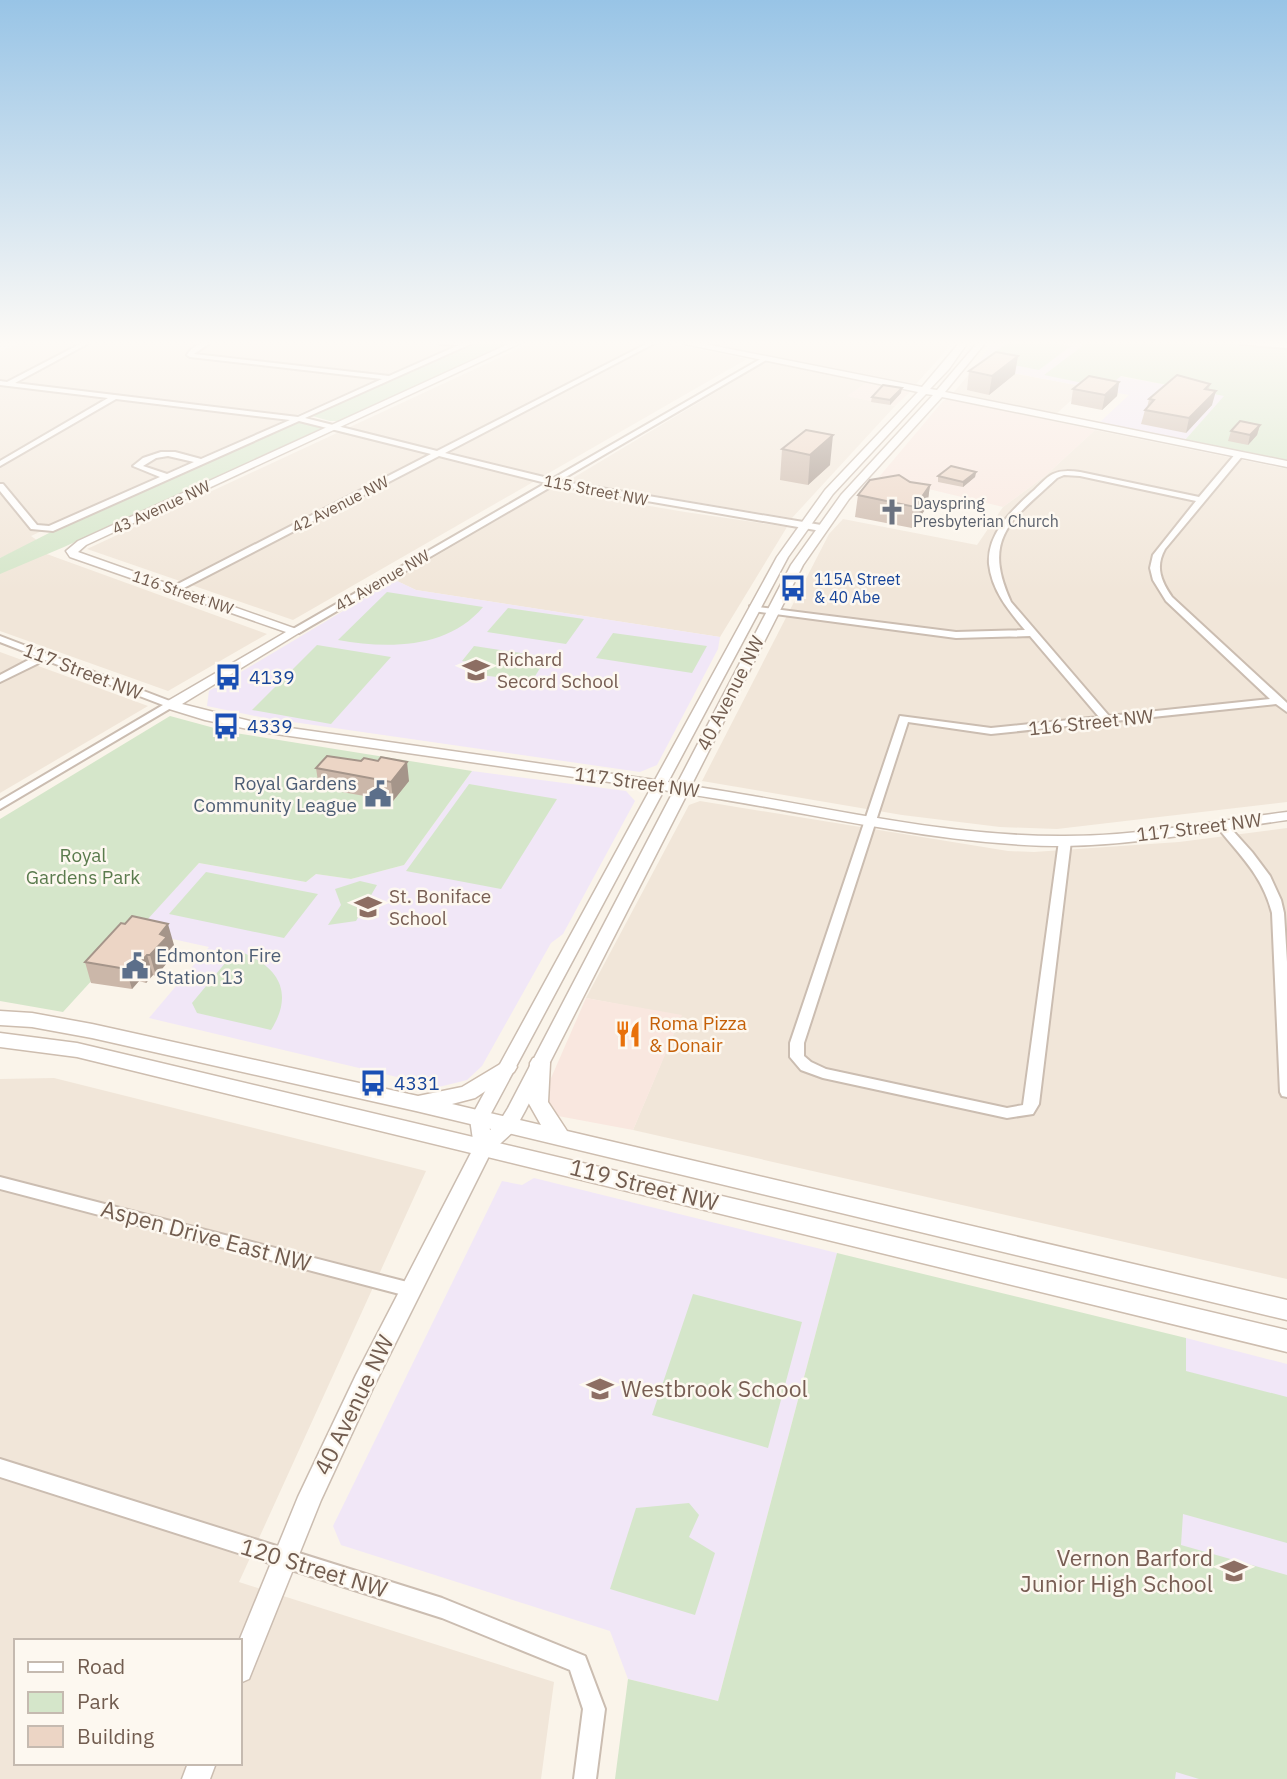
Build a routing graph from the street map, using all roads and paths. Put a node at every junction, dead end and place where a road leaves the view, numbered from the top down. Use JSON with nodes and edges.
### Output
{"nodes":[{"id":1,"x":66,"y":425,"type":"edge"},
{"id":2,"x":285,"y":425,"type":"edge"},
{"id":3,"x":325,"y":425,"type":"edge"},
{"id":4,"x":337,"y":425,"type":"edge"},
{"id":5,"x":493,"y":425,"type":"edge"},
{"id":6,"x":650,"y":425,"type":"edge"},
{"id":7,"x":891,"y":425,"type":"edge"},
{"id":8,"x":910,"y":425,"type":"edge"},
{"id":9,"x":1097,"y":425,"type":"edge"},
{"id":10,"x":333,"y":427,"type":"junction"},
{"id":11,"x":437,"y":454,"type":"junction"},
{"id":12,"x":1240,"y":454,"type":"junction"},
{"id":13,"x":202,"y":461,"type":"junction"},
{"id":14,"x":0,"y":464,"type":"edge"},
{"id":15,"x":1287,"y":464,"type":"edge"},
{"id":16,"x":166,"y":477,"type":"junction"},
{"id":17,"x":551,"y":482,"type":"junction"},
{"id":18,"x":0,"y":486,"type":"edge"},
{"id":19,"x":1200,"y":500,"type":"junction"},
{"id":20,"x":803,"y":525,"type":"junction"},
{"id":21,"x":821,"y":528,"type":"junction"},
{"id":22,"x":46,"y":530,"type":"joint"},
{"id":23,"x":72,"y":551,"type":"joint"},
{"id":24,"x":175,"y":589,"type":"junction"},
{"id":25,"x":753,"y":608,"type":"junction"},
{"id":26,"x":772,"y":610,"type":"junction"},
{"id":27,"x":296,"y":631,"type":"junction"},
{"id":28,"x":1031,"y":633,"type":"junction"},
{"id":29,"x":0,"y":639,"type":"edge"},
{"id":30,"x":44,"y":656,"type":"junction"},
{"id":31,"x":0,"y":679,"type":"edge"},
{"id":32,"x":1278,"y":701,"type":"junction"},
{"id":33,"x":171,"y":705,"type":"junction"},
{"id":34,"x":1287,"y":709,"type":"edge"},
{"id":35,"x":1108,"y":720,"type":"junction"},
{"id":36,"x":660,"y":786,"type":"junction"},
{"id":37,"x":681,"y":789,"type":"junction"},
{"id":38,"x":0,"y":806,"type":"edge"},
{"id":39,"x":1287,"y":816,"type":"edge"},
{"id":40,"x":869,"y":820,"type":"junction"},
{"id":41,"x":1221,"y":824,"type":"junction"},
{"id":42,"x":1065,"y":841,"type":"junction"},
{"id":43,"x":0,"y":1018,"type":"edge"},
{"id":44,"x":0,"y":1040,"type":"edge"},
{"id":45,"x":540,"y":1063,"type":"junction"},
{"id":46,"x":507,"y":1068,"type":"junction"},
{"id":47,"x":1287,"y":1092,"type":"edge"},
{"id":48,"x":416,"y":1103,"type":"junction"},
{"id":49,"x":479,"y":1119,"type":"junction"},
{"id":50,"x":507,"y":1126,"type":"junction"},
{"id":51,"x":560,"y":1138,"type":"junction"},
{"id":52,"x":484,"y":1147,"type":"junction"},
{"id":53,"x":0,"y":1183,"type":"edge"},
{"id":54,"x":411,"y":1290,"type":"junction"},
{"id":55,"x":1287,"y":1310,"type":"edge"},
{"id":56,"x":1287,"y":1341,"type":"edge"},
{"id":57,"x":0,"y":1468,"type":"edge"},
{"id":58,"x":285,"y":1559,"type":"junction"},
{"id":59,"x":242,"y":1665,"type":"edge"},
{"id":60,"x":585,"y":1779,"type":"edge"}],
"edges":[{"from":1,"to":14,"type":"street"},
{"from":2,"to":13,"type":"street","name":"43 Avenue NW"},
{"from":3,"to":10,"type":"street","name":"115 Street NW"},
{"from":4,"to":10,"type":"street","name":"43 Avenue NW"},
{"from":5,"to":11,"type":"street","name":"42 Avenue NW"},
{"from":6,"to":17,"type":"street","name":"41 Avenue NW"},
{"from":7,"to":20,"type":"street","name":"40 Avenue NW"},
{"from":8,"to":21,"type":"street","name":"40 Avenue NW"},
{"from":9,"to":12,"type":"street"},
{"from":10,"to":11,"type":"street","name":"115 Street NW"},
{"from":10,"to":23,"type":"street","name":"43 Avenue NW"},
{"from":11,"to":17,"type":"street","name":"115 Street NW"},
{"from":11,"to":24,"type":"street","name":"42 Avenue NW"},
{"from":12,"to":15,"type":"street"},
{"from":12,"to":19,"type":"street"},
{"from":13,"to":16,"type":"street","name":"43 Avenue NW"},
{"from":13,"to":16,"type":"street","name":"43 Avenue NW"},
{"from":16,"to":22,"type":"street","name":"43 Avenue NW"},
{"from":17,"to":20,"type":"street","name":"115 Street NW"},
{"from":17,"to":27,"type":"street","name":"41 Avenue NW"},
{"from":18,"to":22,"type":"street"},
{"from":19,"to":28,"type":"street"},
{"from":19,"to":32,"type":"street"},
{"from":20,"to":21,"type":"street","name":"115 Street NW"},
{"from":20,"to":25,"type":"street","name":"40 Avenue NW"},
{"from":21,"to":26,"type":"street","name":"40 Avenue NW"},
{"from":23,"to":24,"type":"street","name":"116 Street NW"},
{"from":24,"to":27,"type":"street","name":"116 Street NW"},
{"from":25,"to":26,"type":"street"},
{"from":25,"to":36,"type":"street","name":"40 Avenue NW"},
{"from":26,"to":28,"type":"street"},
{"from":26,"to":37,"type":"street","name":"40 Avenue NW"},
{"from":27,"to":33,"type":"street","name":"41 Avenue NW"},
{"from":28,"to":35,"type":"street"},
{"from":29,"to":30,"type":"street","name":"117 Street NW"},
{"from":30,"to":31,"type":"street"},
{"from":30,"to":33,"type":"street","name":"117 Street NW"},
{"from":32,"to":34,"type":"street"},
{"from":32,"to":35,"type":"street","name":"116 Street NW"},
{"from":33,"to":36,"type":"street","name":"117 Street NW"},
{"from":33,"to":38,"type":"street","name":"41 Avenue NW"},
{"from":35,"to":40,"type":"street","name":"116 Street NW"},
{"from":36,"to":37,"type":"street","name":"117 Street NW"},
{"from":36,"to":46,"type":"street","name":"40 Avenue NW"},
{"from":37,"to":40,"type":"street","name":"117 Street NW"},
{"from":37,"to":45,"type":"street","name":"40 Avenue NW"},
{"from":39,"to":41,"type":"street","name":"117 Street NW"},
{"from":40,"to":42,"type":"street","name":"117 Street NW"},
{"from":40,"to":42,"type":"street"},
{"from":41,"to":42,"type":"street","name":"117 Street NW"},
{"from":41,"to":47,"type":"street"},
{"from":43,"to":48,"type":"main road","name":"119 Street NW"},
{"from":44,"to":52,"type":"main road","name":"119 Street NW"},
{"from":45,"to":50,"type":"street","name":"40 Avenue NW"},
{"from":45,"to":51,"type":"main road"},
{"from":46,"to":48,"type":"main road"},
{"from":46,"to":49,"type":"street","name":"40 Avenue NW"},
{"from":48,"to":49,"type":"main road","name":"119 Street NW"},
{"from":49,"to":50,"type":"main road","name":"119 Street NW"},
{"from":49,"to":52,"type":"street"},
{"from":50,"to":51,"type":"main road","name":"119 Street NW"},
{"from":50,"to":52,"type":"street","name":"40 Avenue NW"},
{"from":51,"to":55,"type":"main road","name":"119 Street NW"},
{"from":52,"to":54,"type":"street","name":"40 Avenue NW"},
{"from":52,"to":56,"type":"main road","name":"119 Street NW"},
{"from":53,"to":54,"type":"street","name":"Aspen Drive East NW"},
{"from":54,"to":58,"type":"street","name":"40 Avenue NW"},
{"from":57,"to":58,"type":"street","name":"120 Street NW"},
{"from":58,"to":59,"type":"street","name":"40 Avenue NW"},
{"from":58,"to":60,"type":"street","name":"120 Street NW"}]}
